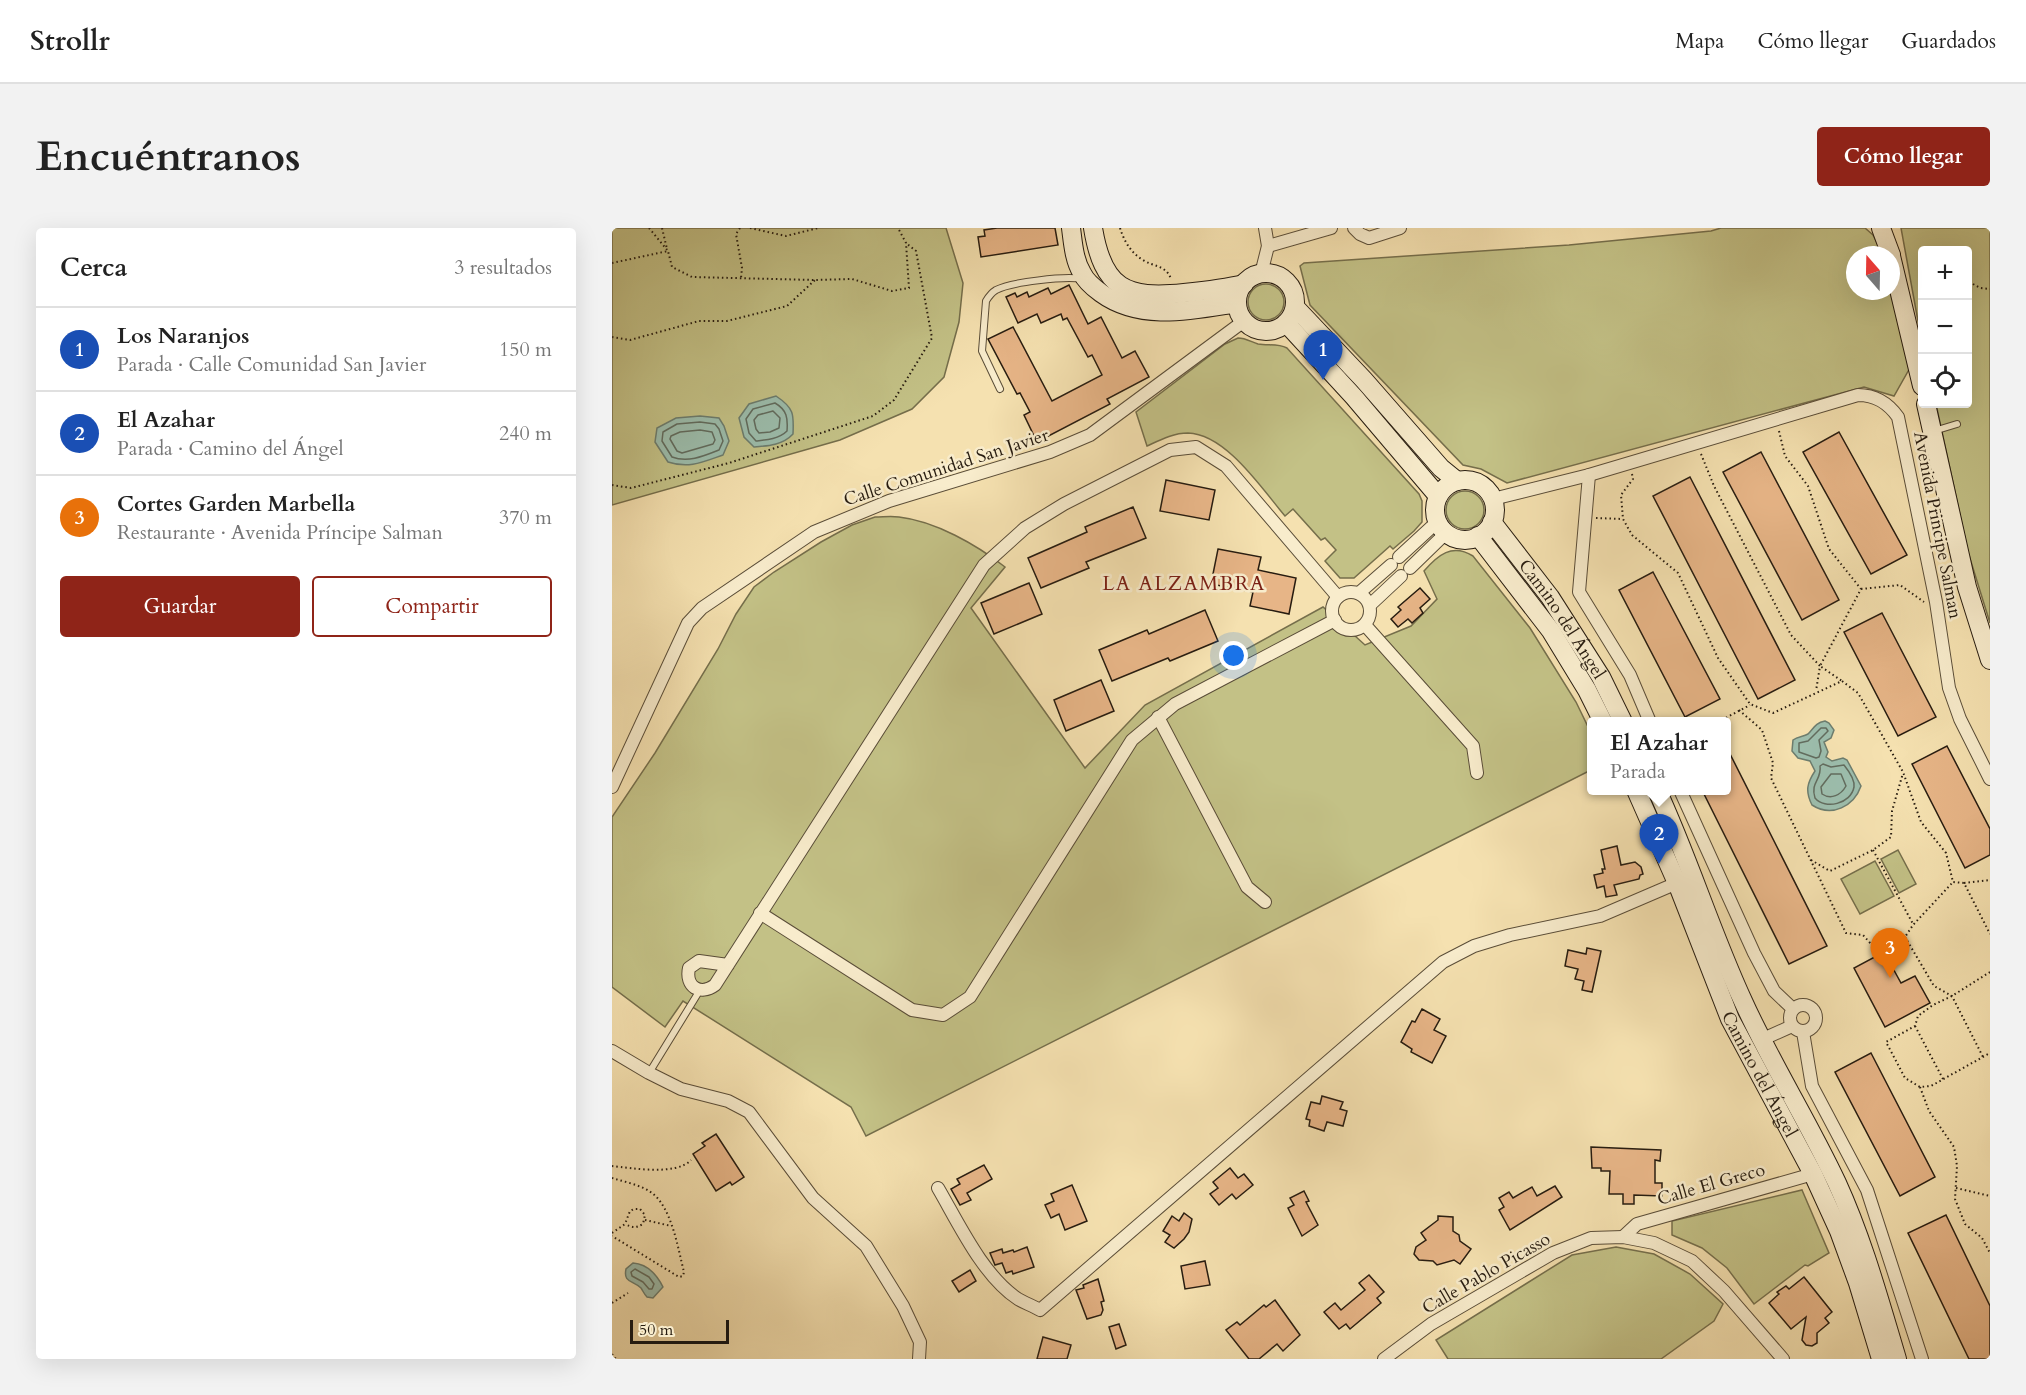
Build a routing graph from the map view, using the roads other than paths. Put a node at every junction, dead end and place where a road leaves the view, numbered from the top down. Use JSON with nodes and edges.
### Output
{"nodes":[{"id":1,"x":1071,"y":228,"type":"edge"},
{"id":2,"x":1093,"y":228,"type":"edge"},
{"id":3,"x":1265,"y":228,"type":"edge"},
{"id":4,"x":1331,"y":228,"type":"edge"},
{"id":5,"x":1354,"y":228,"type":"edge"},
{"id":6,"x":1400,"y":228,"type":"edge"},
{"id":7,"x":1881,"y":228,"type":"edge"},
{"id":8,"x":1268,"y":246,"type":"junction"},
{"id":9,"x":1888,"y":246,"type":"edge"},
{"id":10,"x":1261,"y":274,"type":"junction"},
{"id":11,"x":1086,"y":280,"type":"junction"},
{"id":12,"x":1244,"y":284,"type":"junction"},
{"id":13,"x":1900,"y":292,"type":"edge"},
{"id":14,"x":1237,"y":303,"type":"junction"},
{"id":15,"x":1291,"y":315,"type":"junction"},
{"id":16,"x":1244,"y":321,"type":"junction"},
{"id":17,"x":1918,"y":366,"type":"edge"},
{"id":18,"x":1000,"y":389,"type":"dead end"},
{"id":19,"x":1927,"y":408,"type":"edge"},
{"id":20,"x":1957,"y":424,"type":"dead end"},
{"id":21,"x":1933,"y":431,"type":"junction"},
{"id":22,"x":1589,"y":475,"type":"junction"},
{"id":23,"x":1457,"y":481,"type":"junction"},
{"id":24,"x":1438,"y":496,"type":"junction"},
{"id":25,"x":1493,"y":499,"type":"junction"},
{"id":26,"x":1492,"y":522,"type":"junction"},
{"id":27,"x":1442,"y":528,"type":"junction"},
{"id":28,"x":1478,"y":536,"type":"junction"},
{"id":29,"x":1359,"y":593,"type":"junction"},
{"id":30,"x":1338,"y":597,"type":"junction"},
{"id":31,"x":1370,"y":605,"type":"junction"},
{"id":32,"x":1335,"y":620,"type":"junction"},
{"id":33,"x":1365,"y":625,"type":"junction"},
{"id":34,"x":1990,"y":660,"type":"edge"},
{"id":35,"x":1158,"y":717,"type":"junction"},
{"id":36,"x":1600,"y":717,"type":"edge"},
{"id":37,"x":1621,"y":717,"type":"edge"},
{"id":38,"x":1648,"y":717,"type":"edge"},
{"id":39,"x":1477,"y":774,"type":"dead end"},
{"id":40,"x":1990,"y":779,"type":"edge"},
{"id":41,"x":612,"y":788,"type":"edge"},
{"id":42,"x":1638,"y":795,"type":"edge"},
{"id":43,"x":1659,"y":795,"type":"edge"},
{"id":44,"x":1682,"y":795,"type":"edge"},
{"id":45,"x":1677,"y":883,"type":"junction"},
{"id":46,"x":1265,"y":902,"type":"dead end"},
{"id":47,"x":760,"y":913,"type":"junction"},
{"id":48,"x":728,"y":965,"type":"junction"},
{"id":49,"x":700,"y":990,"type":"junction"},
{"id":50,"x":1793,"y":1009,"type":"junction"},
{"id":51,"x":1792,"y":1026,"type":"junction"},
{"id":52,"x":1803,"y":1032,"type":"junction"},
{"id":53,"x":1761,"y":1040,"type":"junction"},
{"id":54,"x":612,"y":1051,"type":"edge"},
{"id":55,"x":649,"y":1073,"type":"junction"},
{"id":56,"x":1813,"y":1174,"type":"junction"},
{"id":57,"x":938,"y":1188,"type":"dead end"},
{"id":58,"x":1623,"y":1237,"type":"junction"},
{"id":59,"x":919,"y":1359,"type":"edge"},
{"id":60,"x":1384,"y":1359,"type":"edge"},
{"id":61,"x":1783,"y":1359,"type":"edge"},
{"id":62,"x":1881,"y":1359,"type":"edge"},
{"id":63,"x":1897,"y":1359,"type":"edge"},
{"id":64,"x":1922,"y":1359,"type":"edge"}],
"edges":[{"from":1,"to":11,"type":"street"},
{"from":2,"to":12,"type":"street"},
{"from":3,"to":8,"type":"street"},
{"from":4,"to":8,"type":"street"},
{"from":5,"to":6,"type":"street"},
{"from":7,"to":9,"type":"street"},
{"from":8,"to":10,"type":"street"},
{"from":10,"to":12,"type":"street"},
{"from":10,"to":15,"type":"street"},
{"from":11,"to":14,"type":"street"},
{"from":11,"to":18,"type":"lane"},
{"from":12,"to":14,"type":"street"},
{"from":13,"to":17,"type":"street"},
{"from":14,"to":16,"type":"street"},
{"from":15,"to":16,"type":"street"},
{"from":15,"to":23,"type":"street"},
{"from":15,"to":24,"type":"street"},
{"from":16,"to":41,"type":"street","name":"Calle Comunidad San Javier"},
{"from":19,"to":21,"type":"street"},
{"from":20,"to":21,"type":"lane"},
{"from":21,"to":34,"type":"street"},
{"from":22,"to":25,"type":"street","name":"Avenida Principe Salman"},
{"from":22,"to":38,"type":"street"},
{"from":22,"to":40,"type":"street","name":"Avenida Principe Salman"},
{"from":23,"to":24,"type":"street"},
{"from":23,"to":25,"type":"street"},
{"from":24,"to":27,"type":"street"},
{"from":25,"to":26,"type":"street"},
{"from":26,"to":28,"type":"street"},
{"from":26,"to":37,"type":"street","name":"Camino del Ángel"},
{"from":27,"to":28,"type":"street"},
{"from":27,"to":29,"type":"street"},
{"from":27,"to":31,"type":"street"},
{"from":28,"to":36,"type":"street","name":"Camino del Ángel"},
{"from":29,"to":30,"type":"street"},
{"from":29,"to":31,"type":"street"},
{"from":30,"to":32,"type":"street"},
{"from":30,"to":47,"type":"street"},
{"from":31,"to":33,"type":"street"},
{"from":32,"to":33,"type":"street"},
{"from":32,"to":35,"type":"street"},
{"from":33,"to":39,"type":"street"},
{"from":35,"to":46,"type":"street"},
{"from":35,"to":47,"type":"street"},
{"from":42,"to":45,"type":"street","name":"Camino del Ángel"},
{"from":43,"to":53,"type":"street","name":"Camino del Ángel"},
{"from":44,"to":50,"type":"street"},
{"from":45,"to":56,"type":"street","name":"Camino del Ángel"},
{"from":45,"to":57,"type":"street"},
{"from":47,"to":48,"type":"street"},
{"from":48,"to":49,"type":"street"},
{"from":48,"to":49,"type":"street"},
{"from":49,"to":55,"type":"lane"},
{"from":50,"to":51,"type":"street"},
{"from":50,"to":52,"type":"street"},
{"from":51,"to":52,"type":"street"},
{"from":51,"to":53,"type":"street"},
{"from":52,"to":64,"type":"street"},
{"from":53,"to":63,"type":"street","name":"Camino del Ángel"},
{"from":54,"to":55,"type":"street"},
{"from":55,"to":59,"type":"street"},
{"from":56,"to":58,"type":"street","name":"Calle El Greco"},
{"from":56,"to":62,"type":"street","name":"Camino del Ángel"},
{"from":58,"to":60,"type":"street","name":"Calle Pablo Picasso"},
{"from":58,"to":61,"type":"street","name":"Calle Pablo Picasso"}]}
